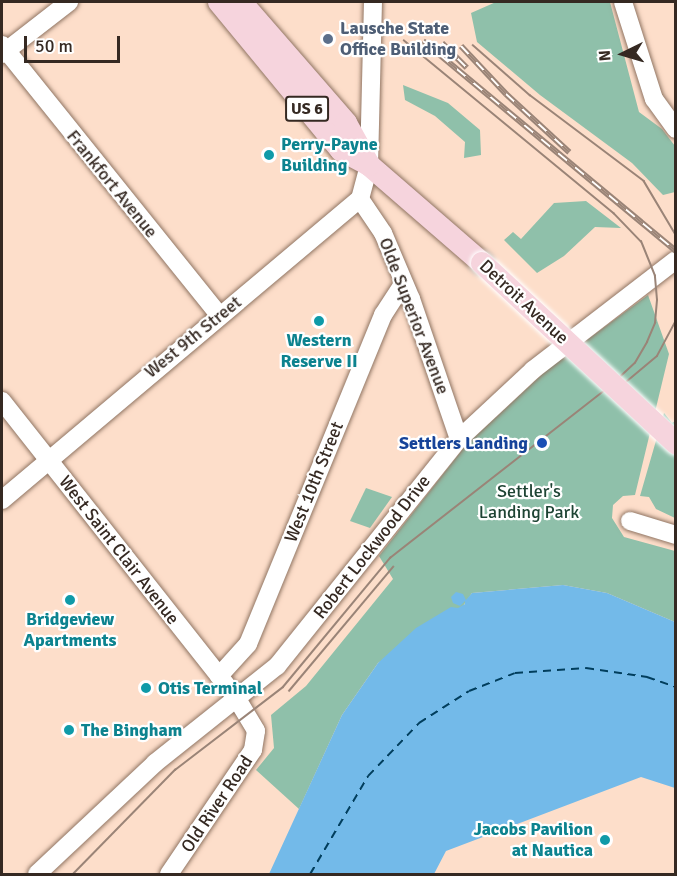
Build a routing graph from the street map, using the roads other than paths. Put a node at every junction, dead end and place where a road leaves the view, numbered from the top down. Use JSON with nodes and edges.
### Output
{"nodes":[{"id":1,"x":69,"y":2,"type":"edge"},
{"id":2,"x":219,"y":2,"type":"edge"},
{"id":3,"x":241,"y":2,"type":"edge"},
{"id":4,"x":373,"y":2,"type":"edge"},
{"id":5,"x":623,"y":2,"type":"edge"},
{"id":6,"x":3,"y":50,"type":"edge"},
{"id":7,"x":675,"y":129,"type":"edge"},
{"id":8,"x":369,"y":165,"type":"junction"},
{"id":9,"x":360,"y":199,"type":"junction"},
{"id":10,"x":675,"y":260,"type":"edge"},
{"id":11,"x":403,"y":284,"type":"junction"},
{"id":12,"x":219,"y":315,"type":"junction"},
{"id":13,"x":2,"y":401,"type":"edge"},
{"id":14,"x":459,"y":439,"type":"junction"},
{"id":15,"x":675,"y":444,"type":"edge"},
{"id":16,"x":48,"y":459,"type":"junction"},
{"id":17,"x":2,"y":500,"type":"edge"},
{"id":18,"x":630,"y":521,"type":"dead end"},
{"id":19,"x":675,"y":535,"type":"edge"},
{"id":20,"x":219,"y":676,"type":"junction"},
{"id":21,"x":237,"y":699,"type":"junction"},
{"id":22,"x":37,"y":874,"type":"edge"},
{"id":23,"x":169,"y":874,"type":"edge"}],
"edges":[{"from":1,"to":6,"type":"street"},
{"from":2,"to":8,"type":"main road","number":"US 6"},
{"from":3,"to":8,"type":"main road","number":"US 6"},
{"from":4,"to":8,"type":"street"},
{"from":5,"to":7,"type":"street"},
{"from":6,"to":12,"type":"street","name":"Frankfort Avenue"},
{"from":8,"to":9,"type":"street"},
{"from":8,"to":15,"type":"main road","name":"Detroit Avenue","number":"US 6","bridge":true},
{"from":9,"to":11,"type":"street","name":"Olde Superior Avenue"},
{"from":9,"to":12,"type":"street","name":"West 9th Street"},
{"from":10,"to":14,"type":"street","name":"Robert Lockwood Drive"},
{"from":11,"to":14,"type":"street","name":"Olde Superior Avenue"},
{"from":11,"to":20,"type":"street","name":"West 10th Street"},
{"from":12,"to":16,"type":"street","name":"West 9th Street"},
{"from":13,"to":16,"type":"street","name":"West Saint Clair Avenue"},
{"from":14,"to":21,"type":"street","name":"Robert Lockwood Drive"},
{"from":16,"to":17,"type":"street","name":"West 9th Street"},
{"from":16,"to":20,"type":"street","name":"West Saint Clair Avenue"},
{"from":18,"to":19,"type":"street"},
{"from":20,"to":21,"type":"street","name":"West Saint Clair Avenue"},
{"from":21,"to":22,"type":"street"},
{"from":21,"to":23,"type":"street","name":"Old River Road"}]}
